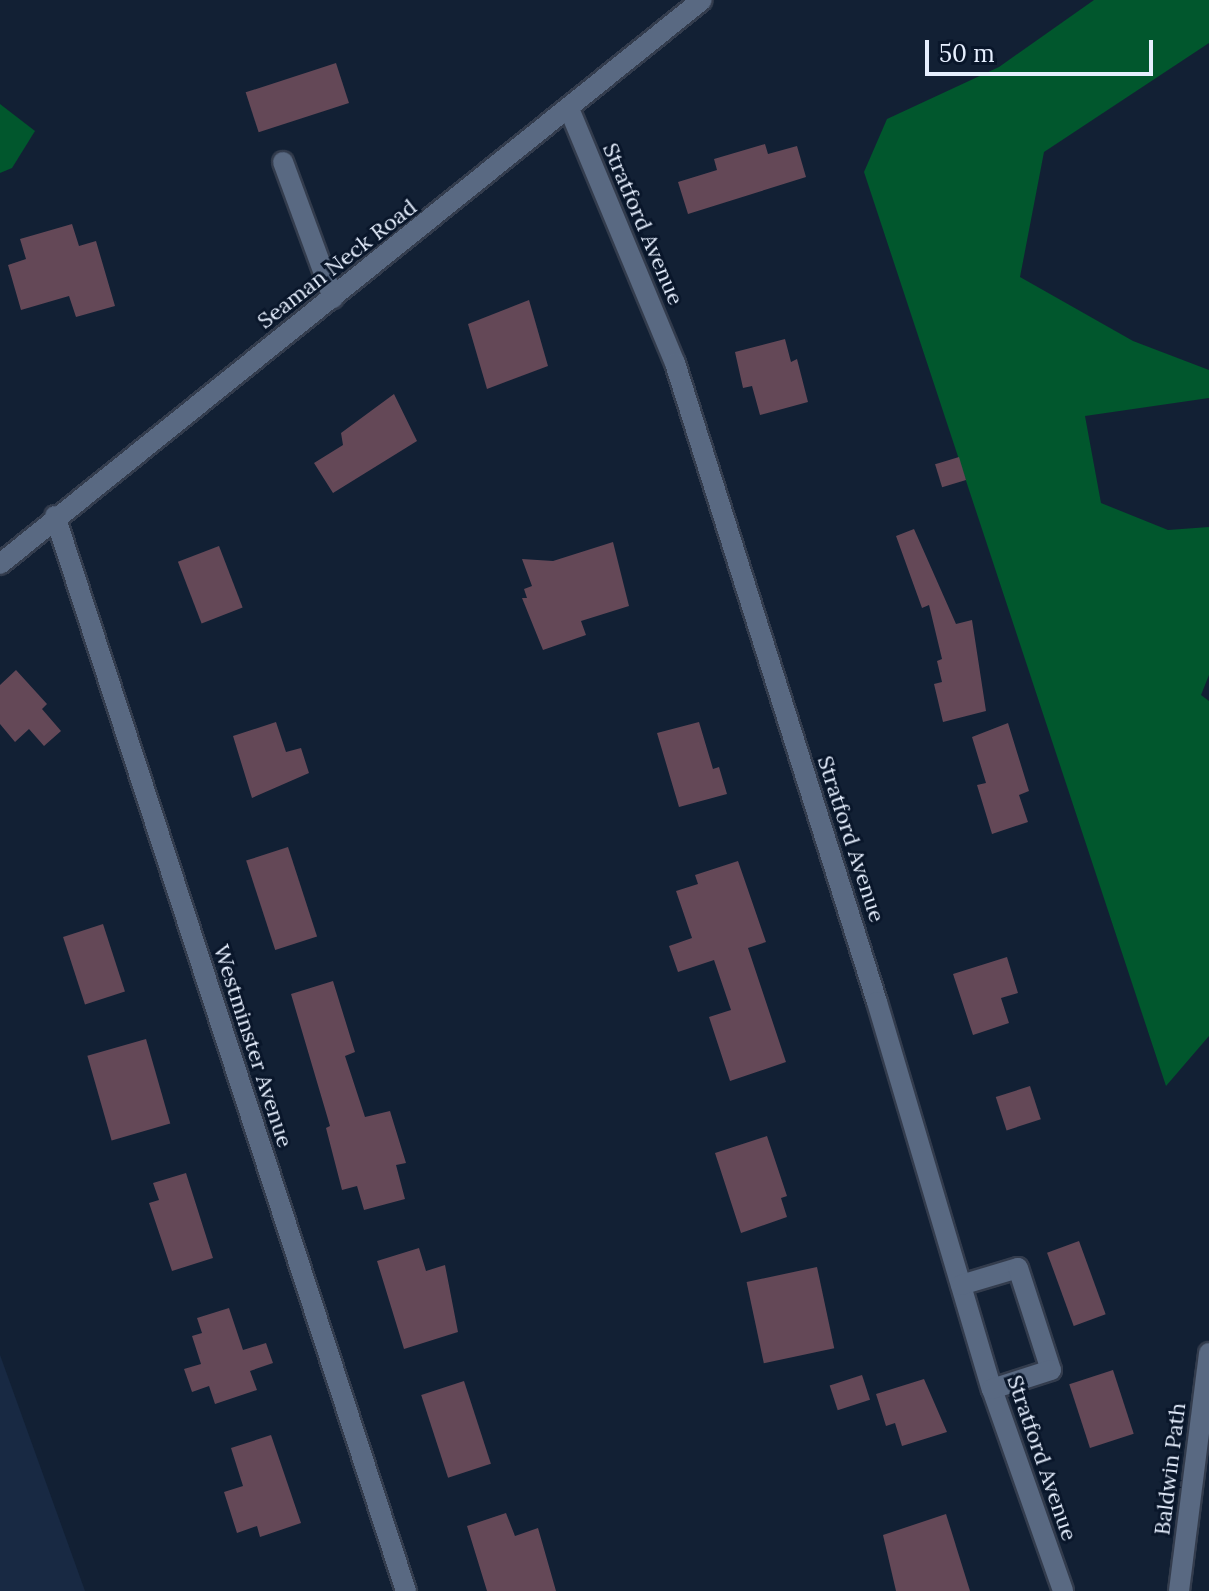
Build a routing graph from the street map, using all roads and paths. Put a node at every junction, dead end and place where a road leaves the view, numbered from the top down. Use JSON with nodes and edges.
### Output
{"nodes":[{"id":1,"x":702,"y":0,"type":"edge"},
{"id":2,"x":570,"y":111,"type":"junction"},
{"id":3,"x":283,"y":162,"type":"dead end"},
{"id":4,"x":333,"y":298,"type":"junction"},
{"id":5,"x":55,"y":516,"type":"junction"},
{"id":6,"x":0,"y":564,"type":"edge"},
{"id":7,"x":961,"y":1285,"type":"junction"},
{"id":8,"x":1209,"y":1353,"type":"edge"},
{"id":9,"x":992,"y":1389,"type":"junction"},
{"id":10,"x":406,"y":1591,"type":"edge"},
{"id":11,"x":1063,"y":1591,"type":"edge"},
{"id":12,"x":1179,"y":1591,"type":"edge"}],
"edges":[{"from":1,"to":2,"type":"street","name":"Seaman Neck Road"},
{"from":2,"to":4,"type":"street","name":"Seaman Neck Road"},
{"from":2,"to":7,"type":"street","name":"Stratford Avenue"},
{"from":3,"to":4,"type":"street"},
{"from":4,"to":5,"type":"street","name":"Seaman Neck Road"},
{"from":5,"to":6,"type":"street","name":"Seaman Neck Road"},
{"from":5,"to":10,"type":"street","name":"Westminster Avenue"},
{"from":7,"to":9,"type":"street","name":"Stratford Avenue"},
{"from":7,"to":9,"type":"street"},
{"from":8,"to":12,"type":"street","name":"Baldwin Path"},
{"from":9,"to":11,"type":"street","name":"Stratford Avenue"}]}
